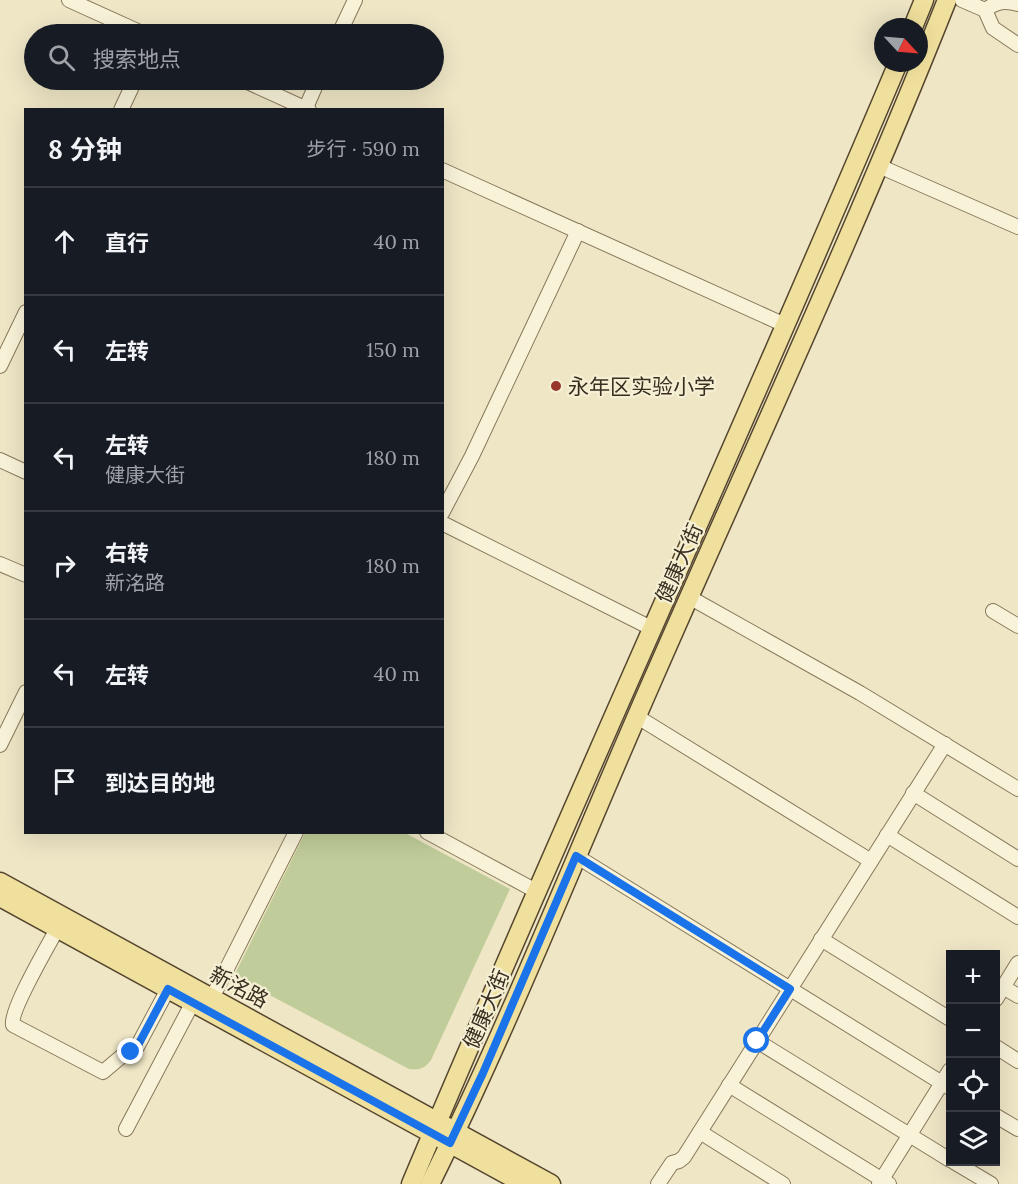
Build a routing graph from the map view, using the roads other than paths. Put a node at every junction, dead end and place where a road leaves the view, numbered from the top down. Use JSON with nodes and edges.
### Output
{"nodes":[{"id":1,"x":69,"y":0,"type":"edge"},
{"id":2,"x":355,"y":0,"type":"edge"},
{"id":3,"x":924,"y":0,"type":"edge"},
{"id":4,"x":948,"y":0,"type":"edge"},
{"id":5,"x":962,"y":0,"type":"edge"},
{"id":6,"x":1018,"y":4,"type":"edge"},
{"id":7,"x":985,"y":10,"type":"junction"},
{"id":8,"x":917,"y":18,"type":"edge"},
{"id":9,"x":122,"y":24,"type":"edge"},
{"id":10,"x":344,"y":24,"type":"edge"},
{"id":11,"x":1018,"y":45,"type":"edge"},
{"id":12,"x":894,"y":72,"type":"edge"},
{"id":13,"x":130,"y":90,"type":"edge"},
{"id":14,"x":265,"y":90,"type":"edge"},
{"id":15,"x":314,"y":90,"type":"edge"},
{"id":16,"x":122,"y":108,"type":"edge"},
{"id":17,"x":304,"y":108,"type":"edge"},
{"id":18,"x":306,"y":108,"type":"edge"},
{"id":19,"x":879,"y":166,"type":"junction"},
{"id":20,"x":444,"y":171,"type":"edge"},
{"id":21,"x":1018,"y":227,"type":"edge"},
{"id":22,"x":578,"y":231,"type":"junction"},
{"id":23,"x":24,"y":316,"type":"edge"},
{"id":24,"x":785,"y":325,"type":"junction"},
{"id":25,"x":0,"y":366,"type":"edge"},
{"id":26,"x":0,"y":460,"type":"edge"},
{"id":27,"x":24,"y":471,"type":"edge"},
{"id":28,"x":444,"y":509,"type":"edge"},
{"id":29,"x":444,"y":524,"type":"edge"},
{"id":30,"x":0,"y":564,"type":"edge"},
{"id":31,"x":24,"y":574,"type":"edge"},
{"id":32,"x":689,"y":597,"type":"junction"},
{"id":33,"x":993,"y":611,"type":"dead end"},
{"id":34,"x":1018,"y":626,"type":"edge"},
{"id":35,"x":651,"y":628,"type":"junction"},
{"id":36,"x":24,"y":695,"type":"edge"},
{"id":37,"x":636,"y":717,"type":"junction"},
{"id":38,"x":4,"y":726,"type":"edge"},
{"id":39,"x":945,"y":744,"type":"junction"},
{"id":40,"x":0,"y":746,"type":"edge"},
{"id":41,"x":1018,"y":789,"type":"edge"},
{"id":42,"x":913,"y":793,"type":"junction"},
{"id":43,"x":295,"y":834,"type":"edge"},
{"id":44,"x":431,"y":834,"type":"edge"},
{"id":45,"x":887,"y":835,"type":"junction"},
{"id":46,"x":576,"y":856,"type":"junction"},
{"id":47,"x":1018,"y":859,"type":"edge"},
{"id":48,"x":871,"y":861,"type":"junction"},
{"id":49,"x":0,"y":882,"type":"edge"},
{"id":50,"x":536,"y":891,"type":"junction"},
{"id":51,"x":0,"y":897,"type":"edge"},
{"id":52,"x":1018,"y":917,"type":"edge"},
{"id":53,"x":57,"y":929,"type":"junction"},
{"id":54,"x":821,"y":939,"type":"junction"},
{"id":55,"x":1018,"y":963,"type":"edge"},
{"id":56,"x":168,"y":989,"type":"junction"},
{"id":57,"x":790,"y":989,"type":"junction"},
{"id":58,"x":1000,"y":991,"type":"edge"},
{"id":59,"x":1000,"y":993,"type":"edge"},
{"id":60,"x":1018,"y":996,"type":"edge"},
{"id":61,"x":212,"y":998,"type":"junction"},
{"id":62,"x":193,"y":1002,"type":"junction"},
{"id":63,"x":946,"y":1016,"type":"edge"},
{"id":64,"x":757,"y":1041,"type":"junction"},
{"id":65,"x":1000,"y":1050,"type":"edge"},
{"id":66,"x":1018,"y":1061,"type":"edge"},
{"id":67,"x":729,"y":1085,"type":"junction"},
{"id":68,"x":946,"y":1086,"type":"edge"},
{"id":69,"x":1000,"y":1118,"type":"edge"},
{"id":70,"x":435,"y":1127,"type":"junction"},
{"id":71,"x":126,"y":1129,"type":"dead end"},
{"id":72,"x":1018,"y":1129,"type":"edge"},
{"id":73,"x":700,"y":1132,"type":"junction"},
{"id":74,"x":910,"y":1135,"type":"junction"},
{"id":75,"x":453,"y":1137,"type":"junction"},
{"id":76,"x":946,"y":1156,"type":"edge"},
{"id":77,"x":962,"y":1166,"type":"edge"},
{"id":78,"x":883,"y":1183,"type":"edge"},
{"id":79,"x":411,"y":1184,"type":"edge"},
{"id":80,"x":430,"y":1184,"type":"edge"},
{"id":81,"x":524,"y":1184,"type":"edge"},
{"id":82,"x":551,"y":1184,"type":"edge"},
{"id":83,"x":658,"y":1184,"type":"edge"},
{"id":84,"x":783,"y":1184,"type":"edge"},
{"id":85,"x":991,"y":1184,"type":"edge"}],
"edges":[{"from":1,"to":9,"type":"street"},
{"from":2,"to":10,"type":"street"},
{"from":3,"to":8,"type":"main road"},
{"from":4,"to":19,"type":"main road","name":"健康大街"},
{"from":5,"to":7,"type":"street"},
{"from":6,"to":7,"type":"street"},
{"from":7,"to":11,"type":"street"},
{"from":12,"to":24,"type":"main road","name":"健康大街"},
{"from":13,"to":16,"type":"street"},
{"from":14,"to":17,"type":"street"},
{"from":15,"to":18,"type":"street"},
{"from":19,"to":21,"type":"street"},
{"from":19,"to":32,"type":"main road","name":"健康大街"},
{"from":20,"to":22,"type":"street"},
{"from":22,"to":24,"type":"street"},
{"from":22,"to":28,"type":"street"},
{"from":23,"to":25,"type":"street"},
{"from":24,"to":35,"type":"main road","name":"健康大街"},
{"from":26,"to":27,"type":"street"},
{"from":29,"to":35,"type":"street"},
{"from":30,"to":31,"type":"street"},
{"from":32,"to":37,"type":"main road","name":"健康大街"},
{"from":32,"to":39,"type":"street"},
{"from":33,"to":34,"type":"street"},
{"from":35,"to":50,"type":"main road","name":"健康大街"},
{"from":36,"to":38,"type":"street"},
{"from":37,"to":46,"type":"main road","name":"健康大街"},
{"from":37,"to":48,"type":"street"},
{"from":38,"to":40,"type":"street"},
{"from":39,"to":41,"type":"street"},
{"from":39,"to":42,"type":"street"},
{"from":42,"to":45,"type":"street"},
{"from":42,"to":47,"type":"street"},
{"from":43,"to":61,"type":"street"},
{"from":44,"to":50,"type":"street"},
{"from":45,"to":48,"type":"street"},
{"from":45,"to":52,"type":"street"},
{"from":46,"to":57,"type":"street"},
{"from":46,"to":75,"type":"main road","name":"健康大街"},
{"from":48,"to":54,"type":"street"},
{"from":49,"to":61,"type":"main road","name":"新洺路"},
{"from":50,"to":70,"type":"main road","name":"健康大街"},
{"from":51,"to":53,"type":"main road","name":"新洺路"},
{"from":53,"to":56,"type":"main road","name":"新洺路"},
{"from":53,"to":56,"type":"street"},
{"from":54,"to":57,"type":"street"},
{"from":54,"to":63,"type":"street"},
{"from":55,"to":58,"type":"street"},
{"from":56,"to":62,"type":"main road","name":"新洺路"},
{"from":57,"to":64,"type":"street"},
{"from":57,"to":68,"type":"street"},
{"from":59,"to":60,"type":"street"},
{"from":61,"to":70,"type":"main road","name":"新洺路"},
{"from":62,"to":70,"type":"main road","name":"新洺路"},
{"from":62,"to":71,"type":"street"},
{"from":64,"to":67,"type":"street"},
{"from":64,"to":74,"type":"street"},
{"from":65,"to":66,"type":"street"},
{"from":67,"to":73,"type":"street"},
{"from":67,"to":78,"type":"street"},
{"from":68,"to":74,"type":"street"},
{"from":69,"to":72,"type":"street"},
{"from":70,"to":75,"type":"main road","name":"新洺路"},
{"from":70,"to":79,"type":"main road","name":"健康大街"},
{"from":73,"to":83,"type":"street"},
{"from":73,"to":84,"type":"street"},
{"from":74,"to":76,"type":"street"},
{"from":74,"to":78,"type":"street"},
{"from":75,"to":80,"type":"main road","name":"健康大街"},
{"from":75,"to":81,"type":"main road"},
{"from":75,"to":82,"type":"main road"},
{"from":77,"to":85,"type":"street"}]}
